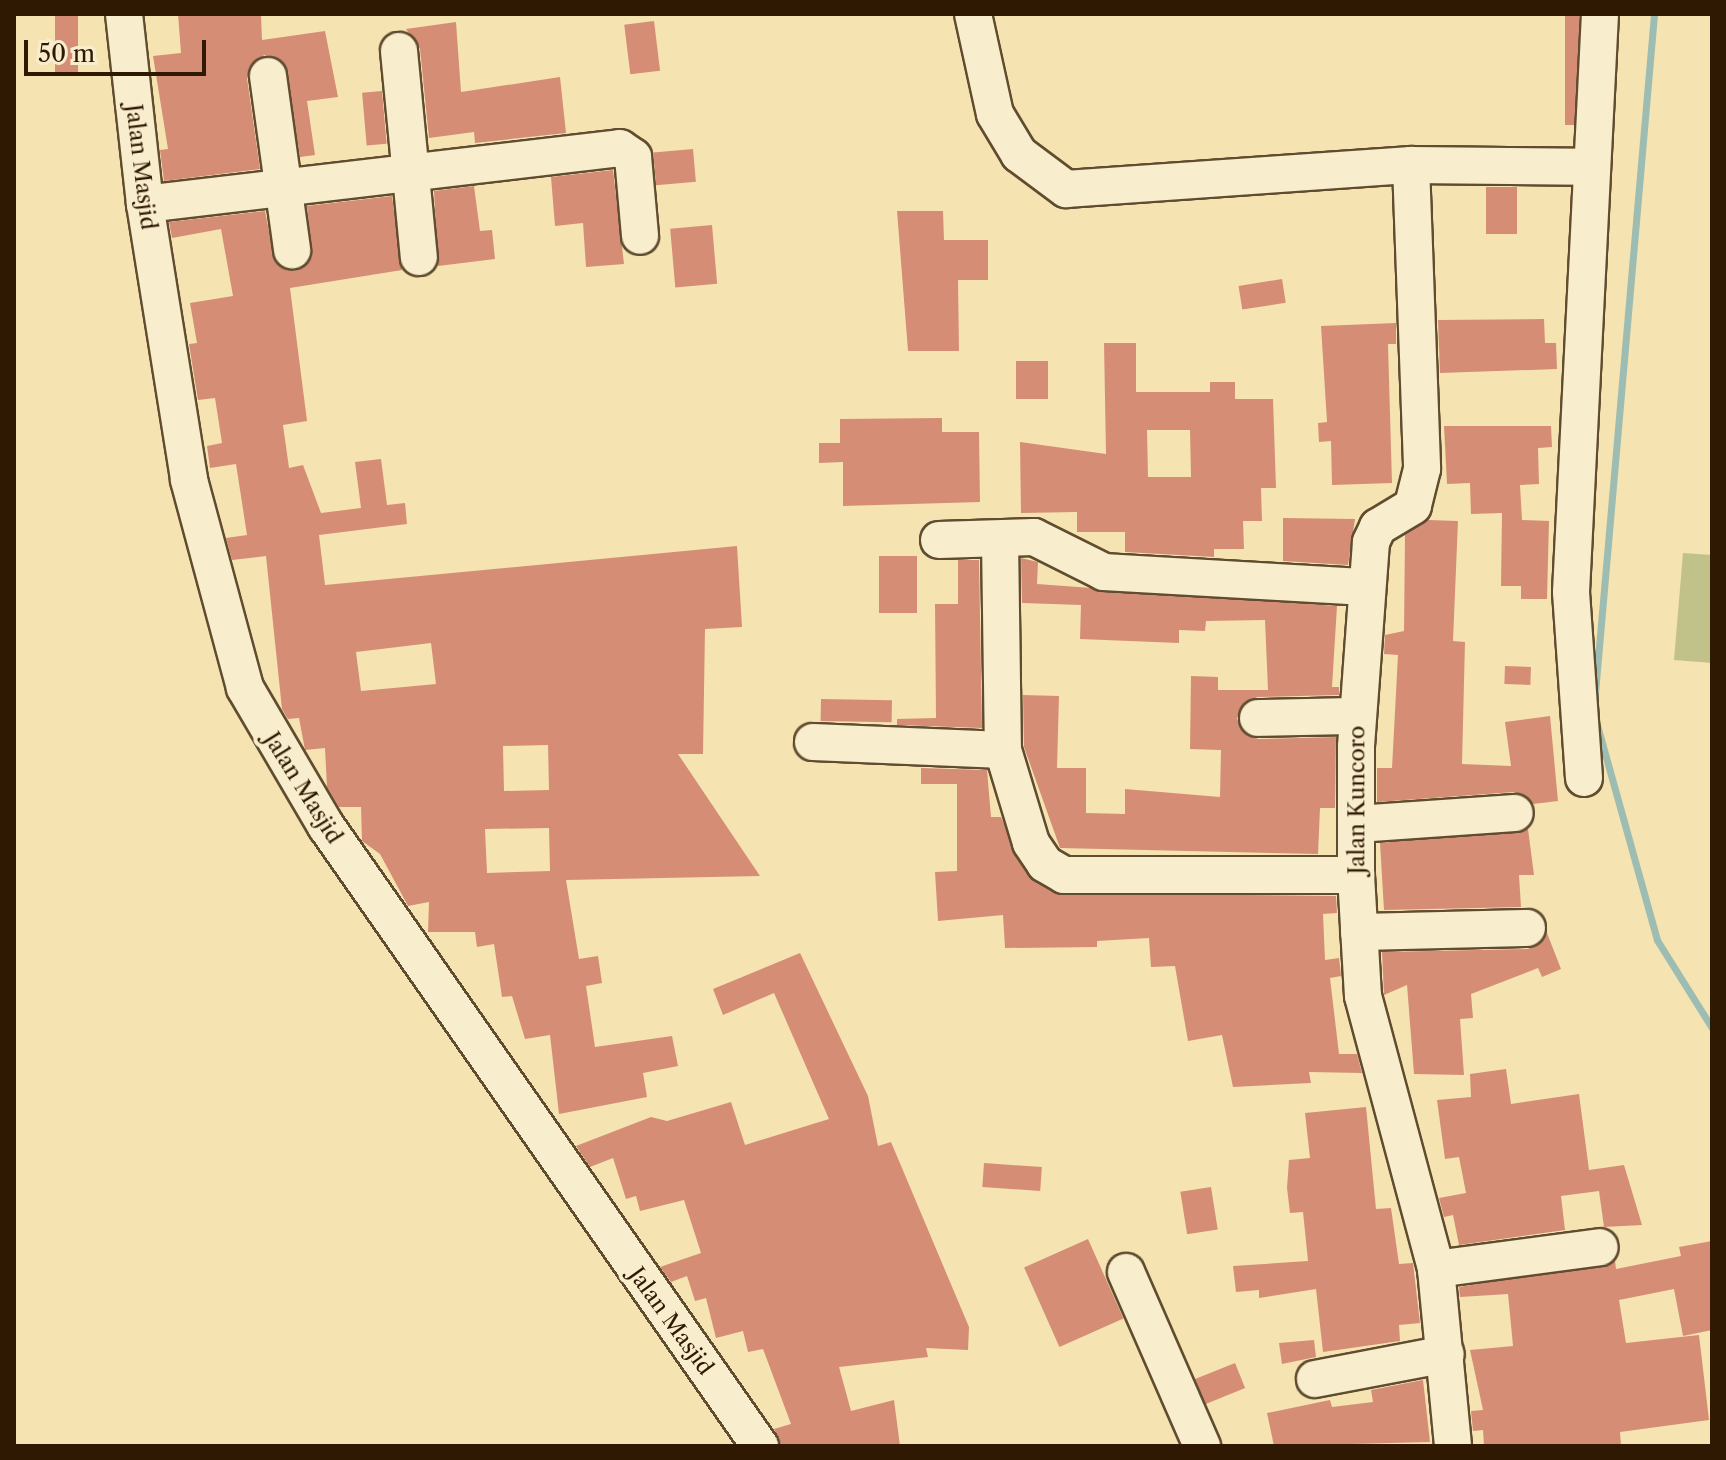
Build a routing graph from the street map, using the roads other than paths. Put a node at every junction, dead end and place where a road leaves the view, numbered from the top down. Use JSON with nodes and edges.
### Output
{"nodes":[{"id":1,"x":124,"y":14,"type":"edge"},
{"id":2,"x":973,"y":14,"type":"edge"},
{"id":3,"x":1600,"y":14,"type":"edge"},
{"id":4,"x":399,"y":51,"type":"dead end"},
{"id":5,"x":268,"y":76,"type":"dead end"},
{"id":6,"x":1411,"y":165,"type":"junction"},
{"id":7,"x":1588,"y":167,"type":"junction"},
{"id":8,"x":409,"y":169,"type":"junction"},
{"id":9,"x":284,"y":183,"type":"junction"},
{"id":10,"x":145,"y":204,"type":"junction"},
{"id":11,"x":640,"y":236,"type":"dead end"},
{"id":12,"x":292,"y":250,"type":"dead end"},
{"id":13,"x":419,"y":257,"type":"dead end"},
{"id":14,"x":1000,"y":539,"type":"junction"},
{"id":15,"x":939,"y":540,"type":"dead end"},
{"id":16,"x":1366,"y":587,"type":"junction"},
{"id":17,"x":1357,"y":716,"type":"junction"},
{"id":18,"x":1258,"y":718,"type":"dead end"},
{"id":19,"x":813,"y":742,"type":"dead end"},
{"id":20,"x":1003,"y":750,"type":"junction"},
{"id":21,"x":1584,"y":778,"type":"dead end"},
{"id":22,"x":1515,"y":813,"type":"dead end"},
{"id":23,"x":1357,"y":824,"type":"junction"},
{"id":24,"x":1356,"y":875,"type":"junction"},
{"id":25,"x":1527,"y":928,"type":"dead end"},
{"id":26,"x":1359,"y":932,"type":"junction"},
{"id":27,"x":1600,"y":1247,"type":"dead end"},
{"id":28,"x":1436,"y":1269,"type":"junction"},
{"id":29,"x":1126,"y":1272,"type":"dead end"},
{"id":30,"x":1446,"y":1354,"type":"junction"},
{"id":31,"x":1315,"y":1379,"type":"dead end"},
{"id":32,"x":760,"y":1446,"type":"edge"},
{"id":33,"x":1202,"y":1446,"type":"edge"},
{"id":34,"x":1453,"y":1446,"type":"edge"}],
"edges":[{"from":1,"to":10,"type":"street","name":"Jalan Masjid"},
{"from":2,"to":6,"type":"street"},
{"from":3,"to":7,"type":"street"},
{"from":4,"to":8,"type":"street"},
{"from":5,"to":9,"type":"street"},
{"from":6,"to":7,"type":"street"},
{"from":6,"to":16,"type":"street","name":"Jalan Kuncoro"},
{"from":7,"to":21,"type":"street"},
{"from":8,"to":9,"type":"street"},
{"from":8,"to":11,"type":"street"},
{"from":8,"to":13,"type":"street"},
{"from":9,"to":10,"type":"street"},
{"from":9,"to":12,"type":"street"},
{"from":10,"to":32,"type":"street","name":"Jalan Masjid"},
{"from":14,"to":15,"type":"street"},
{"from":14,"to":16,"type":"street"},
{"from":14,"to":20,"type":"street"},
{"from":16,"to":17,"type":"street","name":"Jalan Kuncoro"},
{"from":17,"to":18,"type":"street"},
{"from":17,"to":23,"type":"street","name":"Jalan Kuncoro"},
{"from":19,"to":20,"type":"street"},
{"from":20,"to":24,"type":"street"},
{"from":22,"to":23,"type":"street"},
{"from":23,"to":24,"type":"street","name":"Jalan Kuncoro"},
{"from":24,"to":26,"type":"street","name":"Jalan Kuncoro"},
{"from":25,"to":26,"type":"street"},
{"from":26,"to":28,"type":"street","name":"Jalan Kuncoro"},
{"from":27,"to":28,"type":"street"},
{"from":28,"to":30,"type":"street","name":"Jalan Kuncoro"},
{"from":29,"to":33,"type":"street"},
{"from":30,"to":31,"type":"street"},
{"from":30,"to":34,"type":"street","name":"Jalan Kuncoro"}]}
